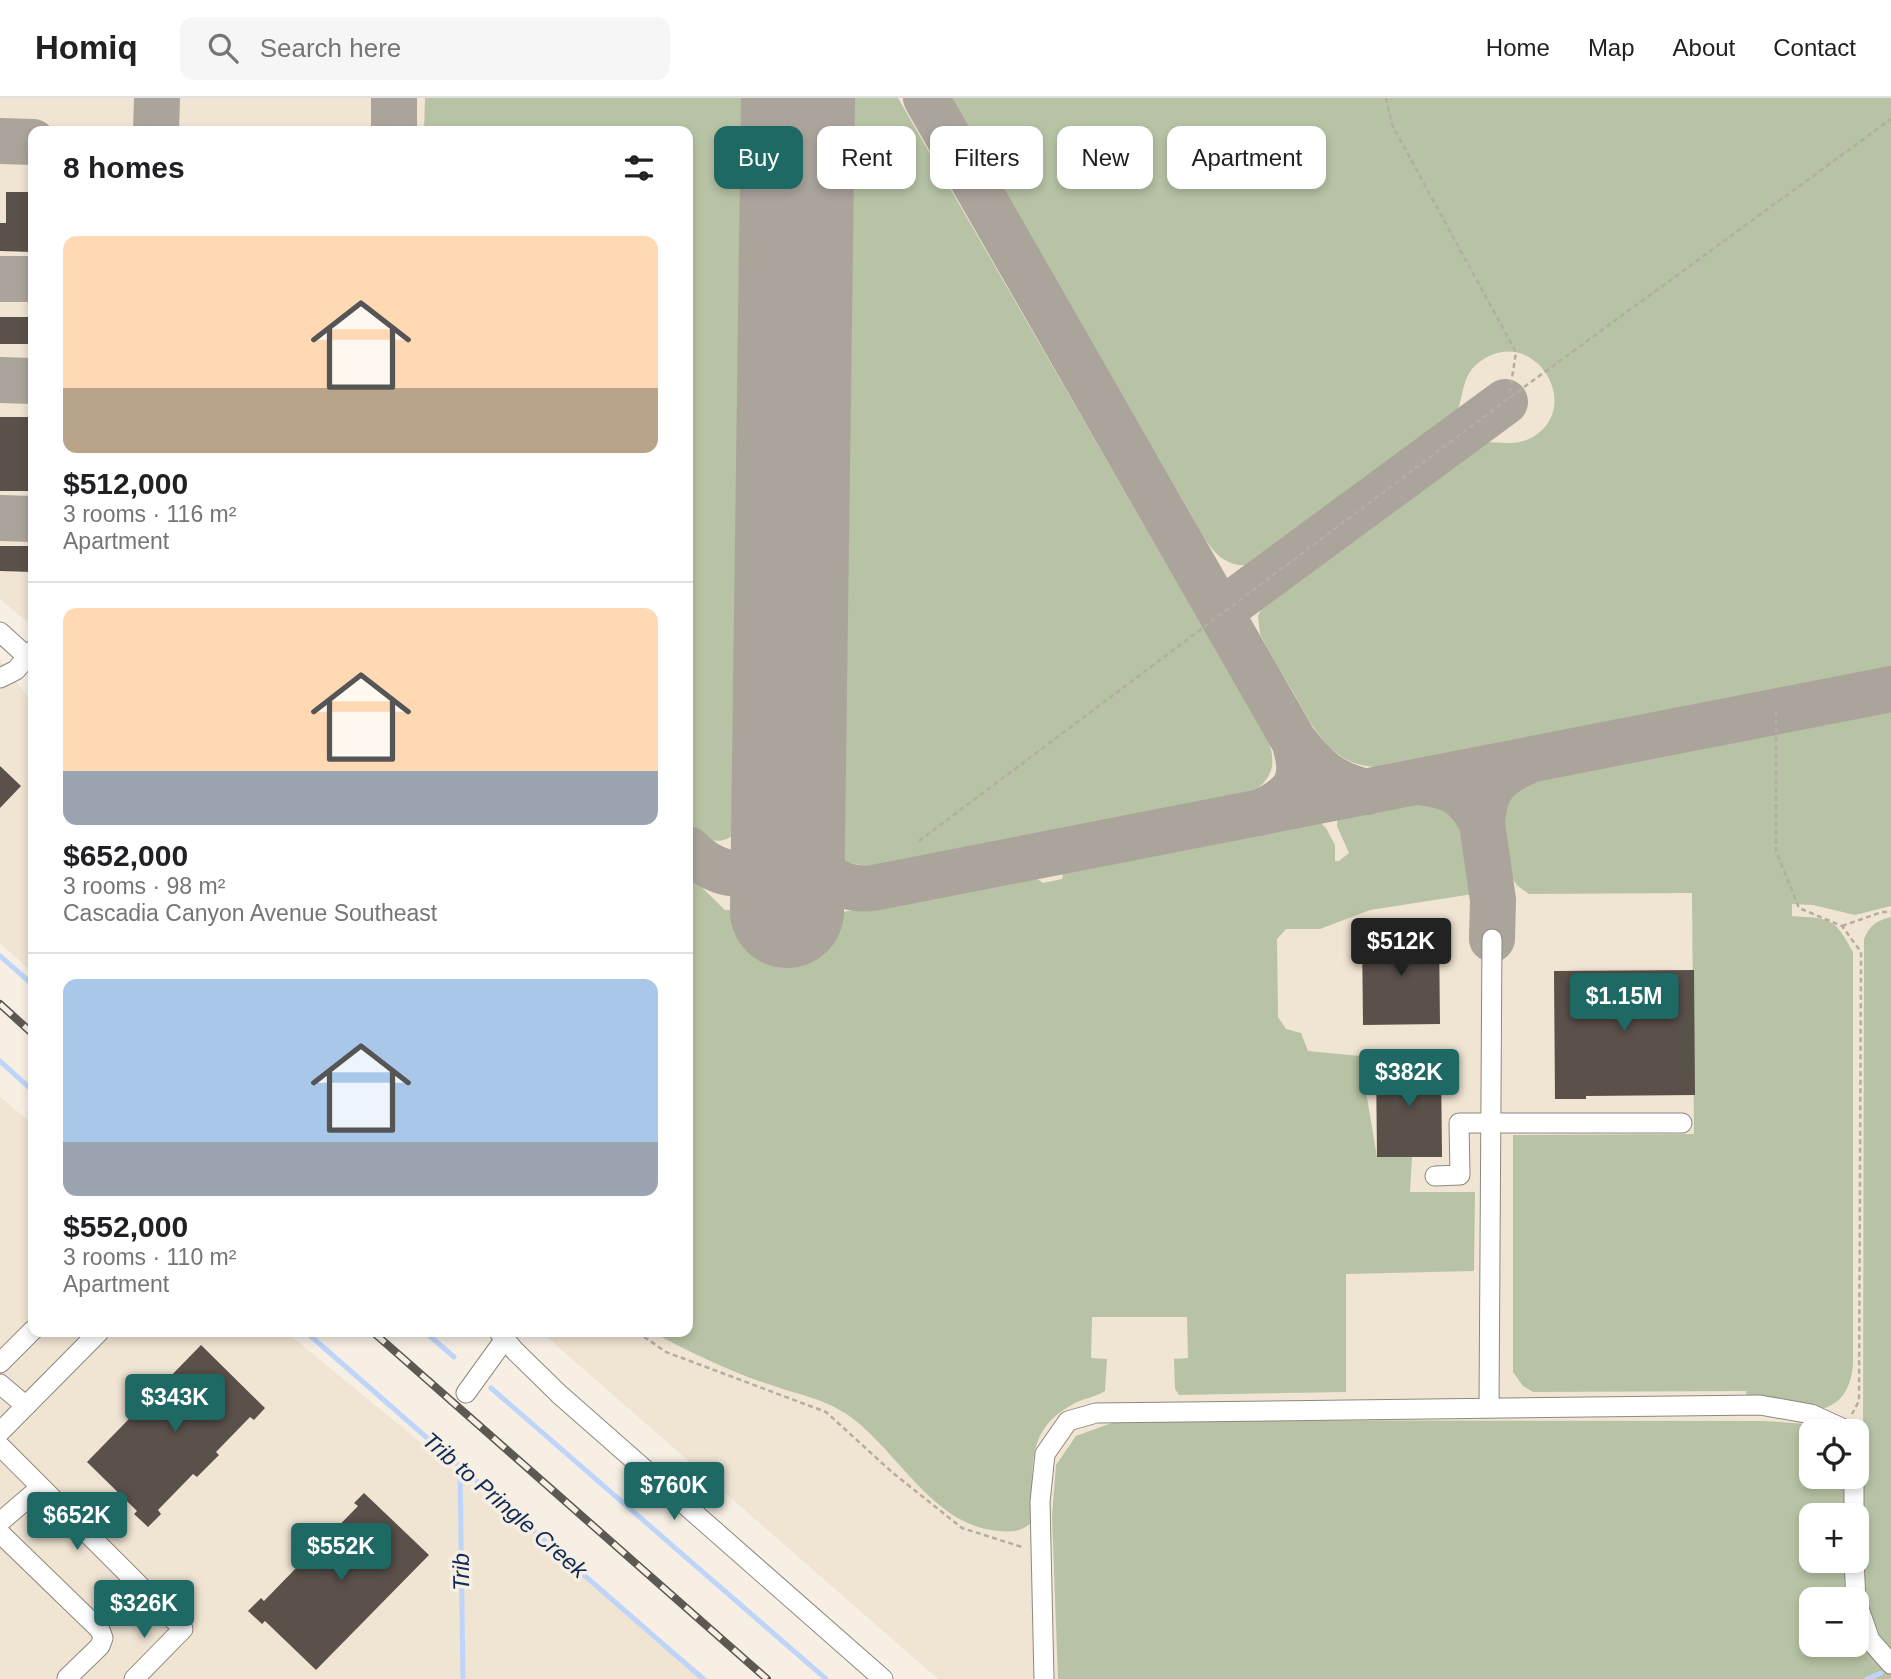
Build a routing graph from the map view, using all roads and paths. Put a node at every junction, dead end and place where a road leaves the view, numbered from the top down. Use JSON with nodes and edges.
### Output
{"nodes":[{"id":1,"x":1386,"y":98,"type":"edge"},
{"id":2,"x":1891,"y":119,"type":"edge"},
{"id":3,"x":1509,"y":398,"type":"junction"},
{"id":4,"x":0,"y":632,"type":"edge"},
{"id":5,"x":28,"y":653,"type":"edge"},
{"id":6,"x":28,"y":660,"type":"edge"},
{"id":7,"x":0,"y":678,"type":"edge"},
{"id":8,"x":1776,"y":711,"type":"dead end"},
{"id":9,"x":919,"y":841,"type":"dead end"},
{"id":10,"x":1891,"y":912,"type":"edge"},
{"id":11,"x":1842,"y":926,"type":"junction"},
{"id":12,"x":1492,"y":939,"type":"dead end"},
{"id":13,"x":1682,"y":1123,"type":"dead end"},
{"id":14,"x":1493,"y":1124,"type":"junction"},
{"id":15,"x":1435,"y":1176,"type":"dead end"},
{"id":16,"x":28,"y":1336,"type":"edge"},
{"id":17,"x":94,"y":1337,"type":"edge"},
{"id":18,"x":501,"y":1337,"type":"edge"},
{"id":19,"x":504,"y":1337,"type":"edge"},
{"id":20,"x":644,"y":1337,"type":"edge"},
{"id":21,"x":0,"y":1363,"type":"edge"},
{"id":22,"x":0,"y":1384,"type":"edge"},
{"id":23,"x":466,"y":1393,"type":"dead end"},
{"id":24,"x":26,"y":1406,"type":"junction"},
{"id":25,"x":1489,"y":1408,"type":"junction"},
{"id":26,"x":1821,"y":1419,"type":"edge"},
{"id":27,"x":1850,"y":1419,"type":"edge"},
{"id":28,"x":0,"y":1432,"type":"edge"},
{"id":29,"x":0,"y":1446,"type":"edge"},
{"id":30,"x":41,"y":1487,"type":"junction"},
{"id":31,"x":0,"y":1522,"type":"edge"},
{"id":32,"x":0,"y":1533,"type":"edge"},
{"id":33,"x":1041,"y":1553,"type":"junction"},
{"id":34,"x":1869,"y":1637,"type":"edge"},
{"id":35,"x":1891,"y":1664,"type":"edge"},
{"id":36,"x":66,"y":1679,"type":"edge"},
{"id":37,"x":134,"y":1679,"type":"edge"},
{"id":38,"x":883,"y":1679,"type":"edge"},
{"id":39,"x":1044,"y":1679,"type":"edge"}],
"edges":[{"from":1,"to":3,"type":"path"},
{"from":2,"to":3,"type":"path"},
{"from":3,"to":9,"type":"path"},
{"from":4,"to":5,"type":"street"},
{"from":6,"to":7,"type":"street"},
{"from":8,"to":11,"type":"path"},
{"from":10,"to":11,"type":"path"},
{"from":11,"to":27,"type":"path"},
{"from":12,"to":14,"type":"street"},
{"from":13,"to":14,"type":"street"},
{"from":14,"to":15,"type":"street"},
{"from":14,"to":25,"type":"street"},
{"from":16,"to":21,"type":"street"},
{"from":17,"to":24,"type":"street"},
{"from":18,"to":23,"type":"street"},
{"from":19,"to":38,"type":"street"},
{"from":20,"to":33,"type":"path"},
{"from":22,"to":24,"type":"street"},
{"from":24,"to":28,"type":"street"},
{"from":25,"to":26,"type":"street"},
{"from":25,"to":33,"type":"street"},
{"from":29,"to":30,"type":"street"},
{"from":30,"to":31,"type":"street"},
{"from":30,"to":37,"type":"street"},
{"from":32,"to":36,"type":"street"},
{"from":33,"to":39,"type":"street"},
{"from":34,"to":35,"type":"street"}]}
